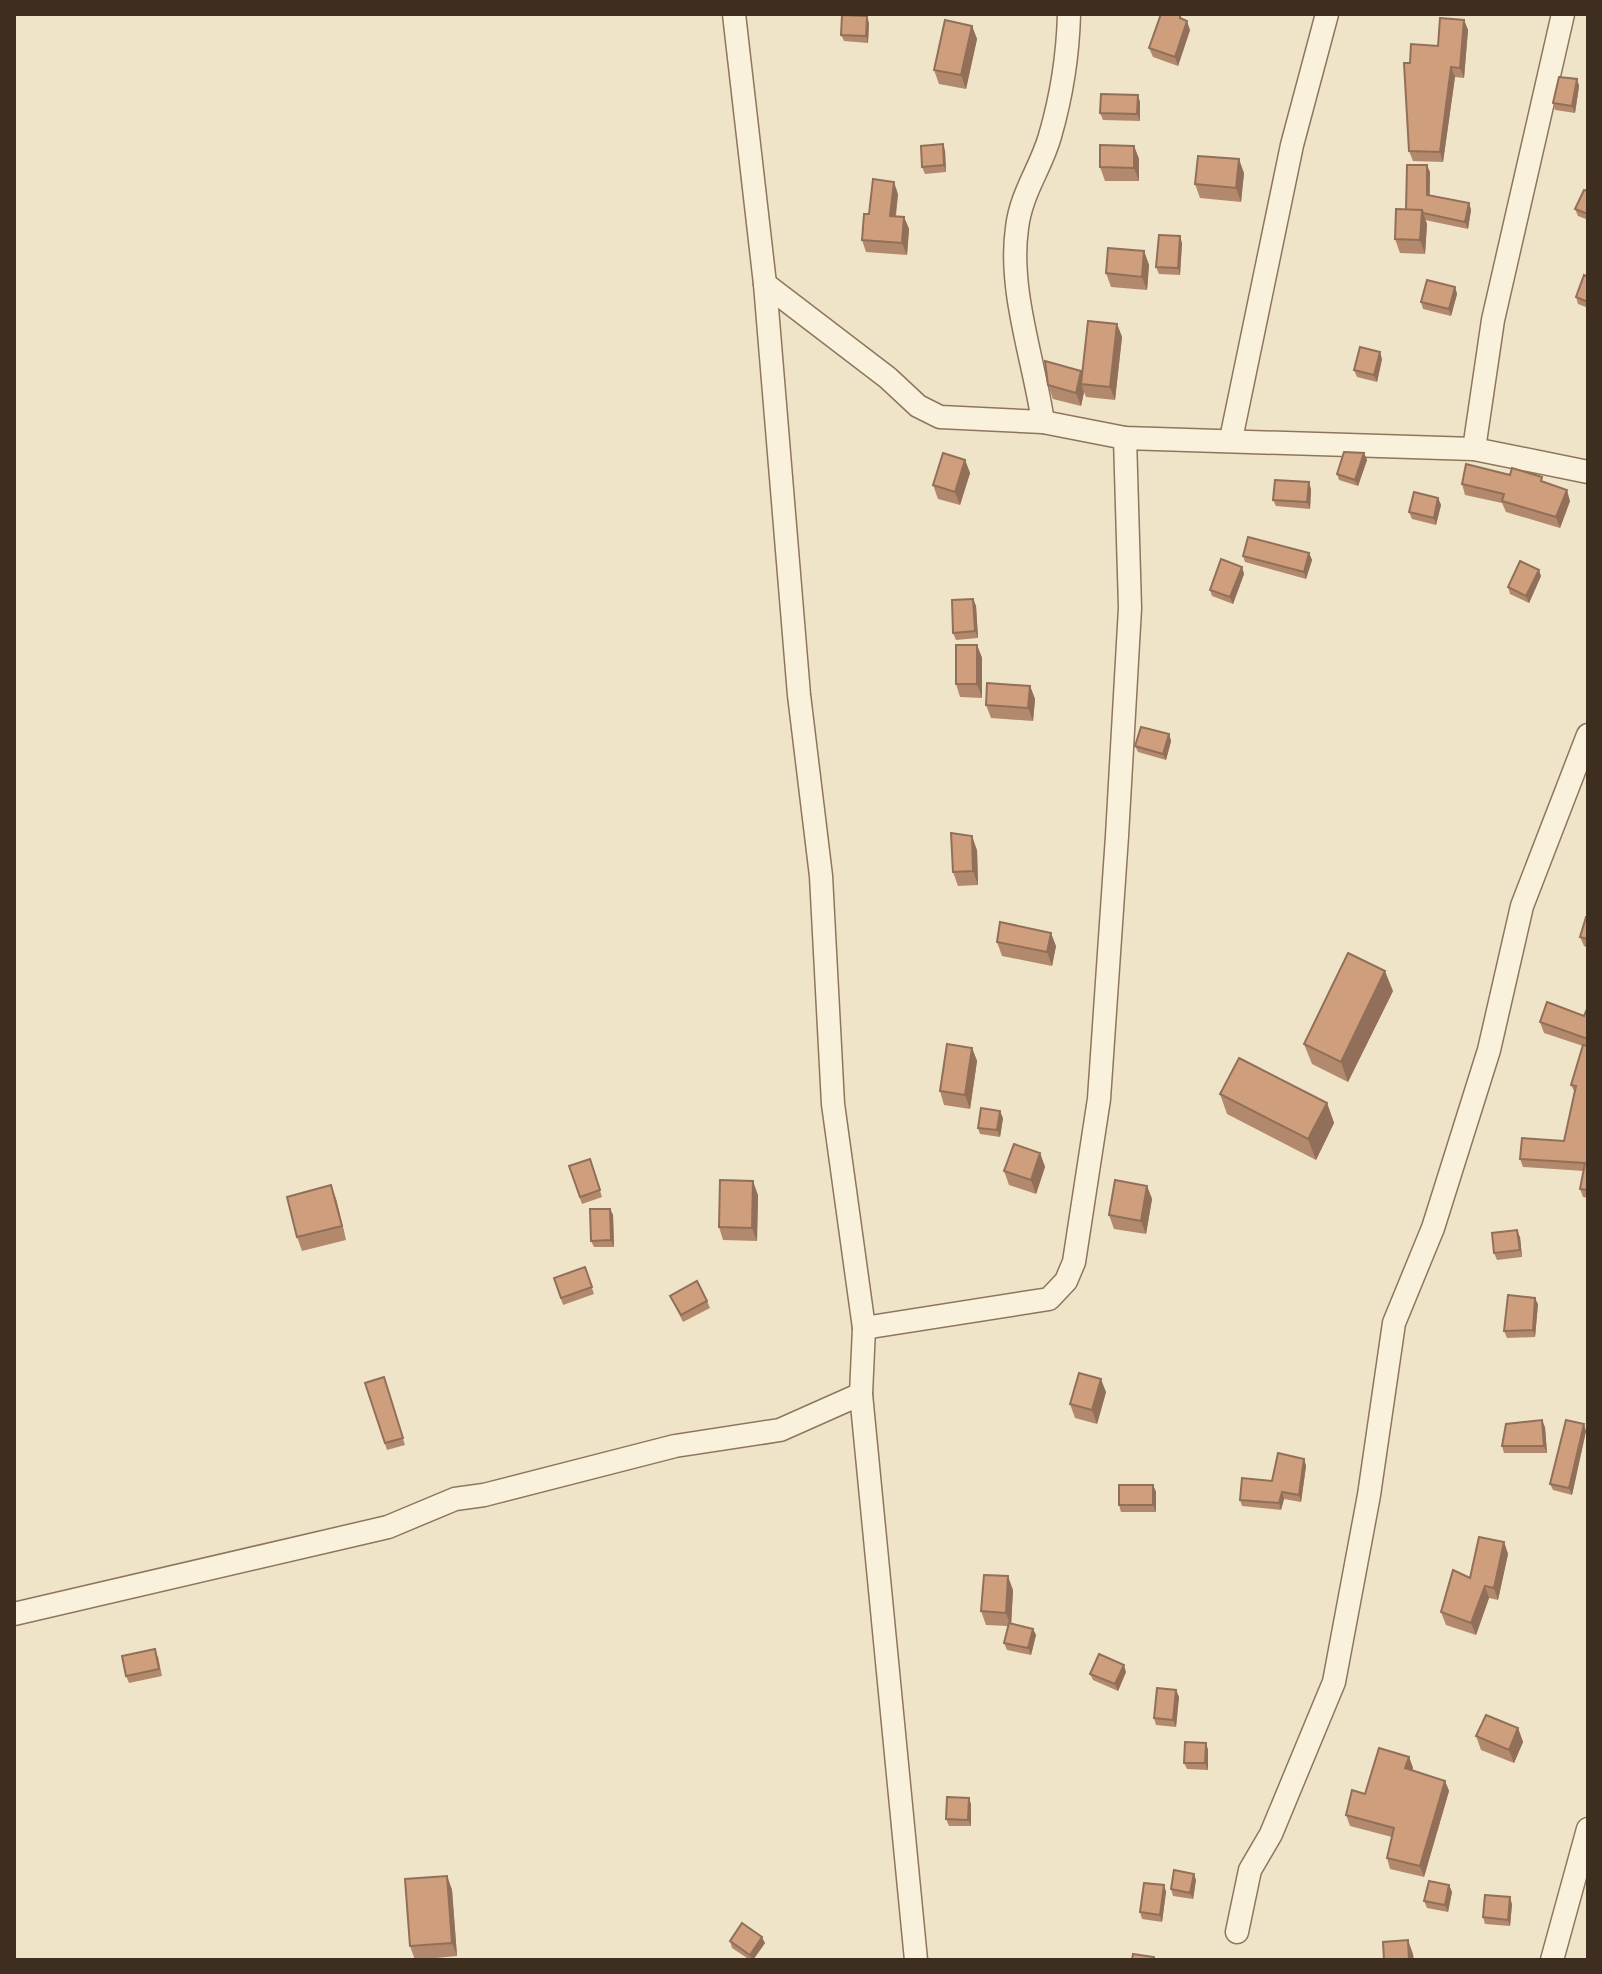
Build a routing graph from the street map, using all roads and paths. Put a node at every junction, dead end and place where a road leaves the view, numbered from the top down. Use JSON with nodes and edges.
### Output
{"nodes":[{"id":1,"x":734,"y":14,"type":"edge"},
{"id":2,"x":1069,"y":14,"type":"edge"},
{"id":3,"x":1327,"y":14,"type":"edge"},
{"id":4,"x":1563,"y":14,"type":"edge"},
{"id":5,"x":765,"y":284,"type":"junction"},
{"id":6,"x":1043,"y":422,"type":"junction"},
{"id":7,"x":1125,"y":438,"type":"junction"},
{"id":8,"x":1231,"y":439,"type":"junction"},
{"id":9,"x":1474,"y":449,"type":"junction"},
{"id":10,"x":1588,"y":472,"type":"edge"},
{"id":11,"x":1588,"y":735,"type":"edge"},
{"id":12,"x":864,"y":1328,"type":"junction"},
{"id":13,"x":861,"y":1394,"type":"junction"},
{"id":14,"x":14,"y":1614,"type":"edge"},
{"id":15,"x":1588,"y":1829,"type":"edge"},
{"id":16,"x":1237,"y":1932,"type":"dead end"},
{"id":17,"x":916,"y":1960,"type":"edge"},
{"id":18,"x":1552,"y":1960,"type":"edge"}],
"edges":[{"from":1,"to":5,"type":"street"},
{"from":2,"to":6,"type":"street"},
{"from":3,"to":8,"type":"street"},
{"from":4,"to":9,"type":"street"},
{"from":5,"to":6,"type":"street"},
{"from":5,"to":12,"type":"street"},
{"from":6,"to":7,"type":"street"},
{"from":7,"to":8,"type":"street"},
{"from":7,"to":12,"type":"street"},
{"from":8,"to":9,"type":"street"},
{"from":9,"to":10,"type":"street"},
{"from":11,"to":16,"type":"street"},
{"from":12,"to":13,"type":"street"},
{"from":13,"to":14,"type":"street"},
{"from":13,"to":17,"type":"street"},
{"from":15,"to":18,"type":"street"}]}
